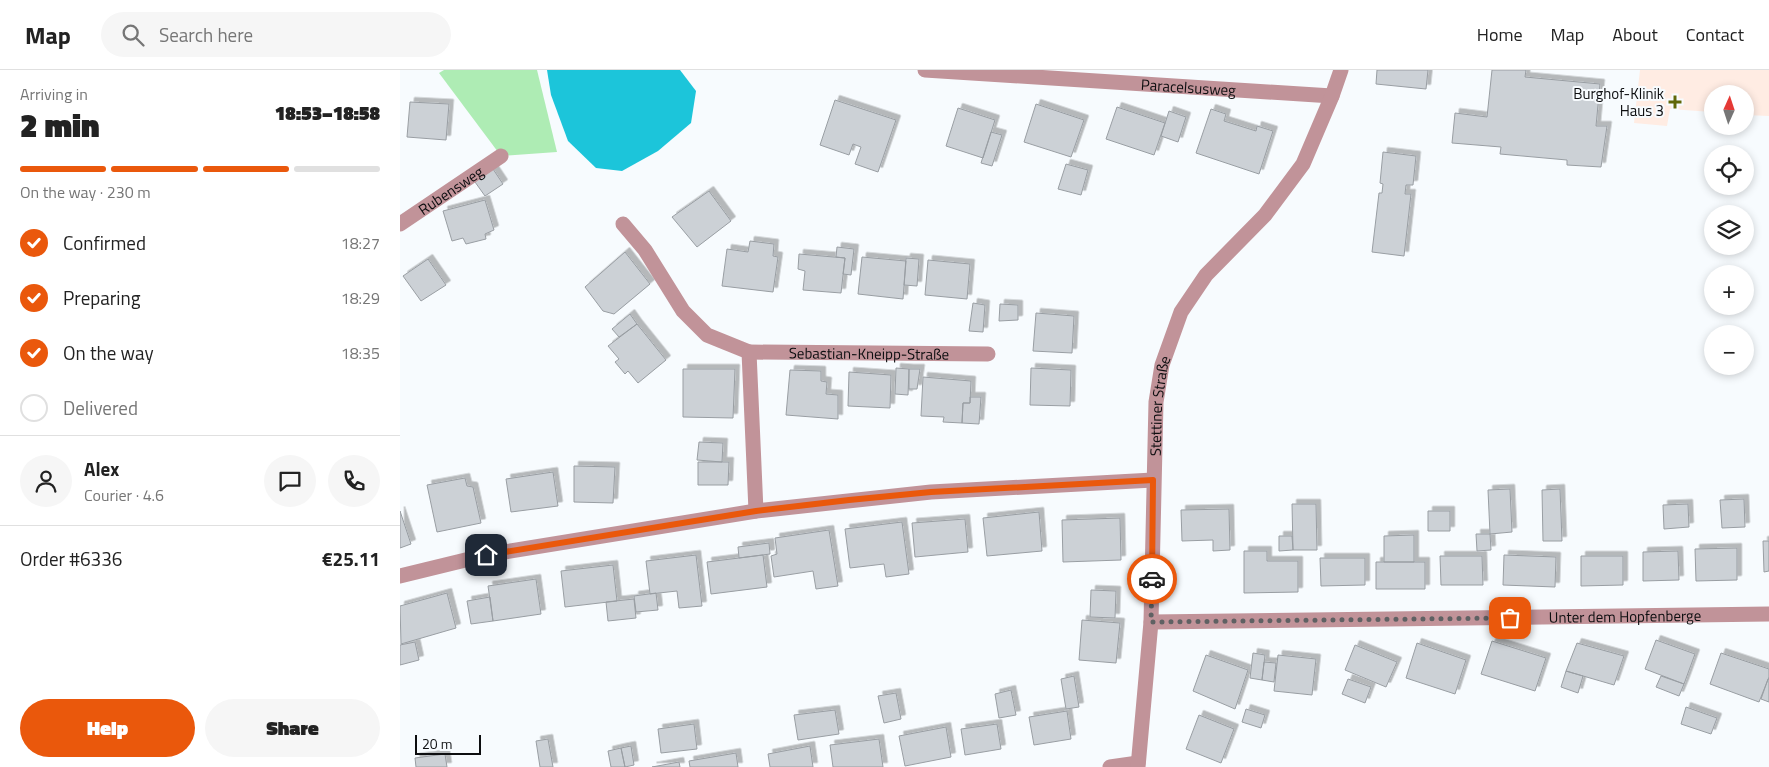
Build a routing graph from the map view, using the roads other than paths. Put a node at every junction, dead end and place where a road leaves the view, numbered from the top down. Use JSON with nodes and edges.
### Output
{"nodes":[{"id":1,"x":925,"y":70,"type":"edge"},
{"id":2,"x":1341,"y":70,"type":"edge"},
{"id":3,"x":1332,"y":96,"type":"junction"},
{"id":4,"x":501,"y":156,"type":"dead end"},
{"id":5,"x":400,"y":224,"type":"edge"},
{"id":6,"x":623,"y":224,"type":"dead end"},
{"id":7,"x":749,"y":352,"type":"junction"},
{"id":8,"x":988,"y":354,"type":"dead end"},
{"id":9,"x":1153,"y":480,"type":"junction"},
{"id":10,"x":756,"y":511,"type":"junction"},
{"id":11,"x":400,"y":576,"type":"edge"},
{"id":12,"x":1769,"y":614,"type":"edge"},
{"id":13,"x":1151,"y":622,"type":"junction"},
{"id":14,"x":1138,"y":765,"type":"edge"},
{"id":15,"x":1110,"y":767,"type":"edge"}],
"edges":[{"from":1,"to":3,"type":"street","name":"Paracelsusweg"},
{"from":2,"to":3,"type":"street","name":"Stettiner Straße"},
{"from":3,"to":9,"type":"street","name":"Stettiner Straße"},
{"from":4,"to":5,"type":"street","name":"Rubensweg"},
{"from":6,"to":7,"type":"street","name":"Sebastian-Kneipp-Straße"},
{"from":7,"to":8,"type":"street","name":"Sebastian-Kneipp-Straße"},
{"from":7,"to":10,"type":"street"},
{"from":9,"to":10,"type":"street"},
{"from":9,"to":13,"type":"street","name":"Stettiner Straße"},
{"from":10,"to":11,"type":"street"},
{"from":12,"to":13,"type":"street","name":"Unter dem Hopfenberge"},
{"from":13,"to":14,"type":"street","name":"Stettiner Straße"},
{"from":14,"to":15,"type":"street"}]}
